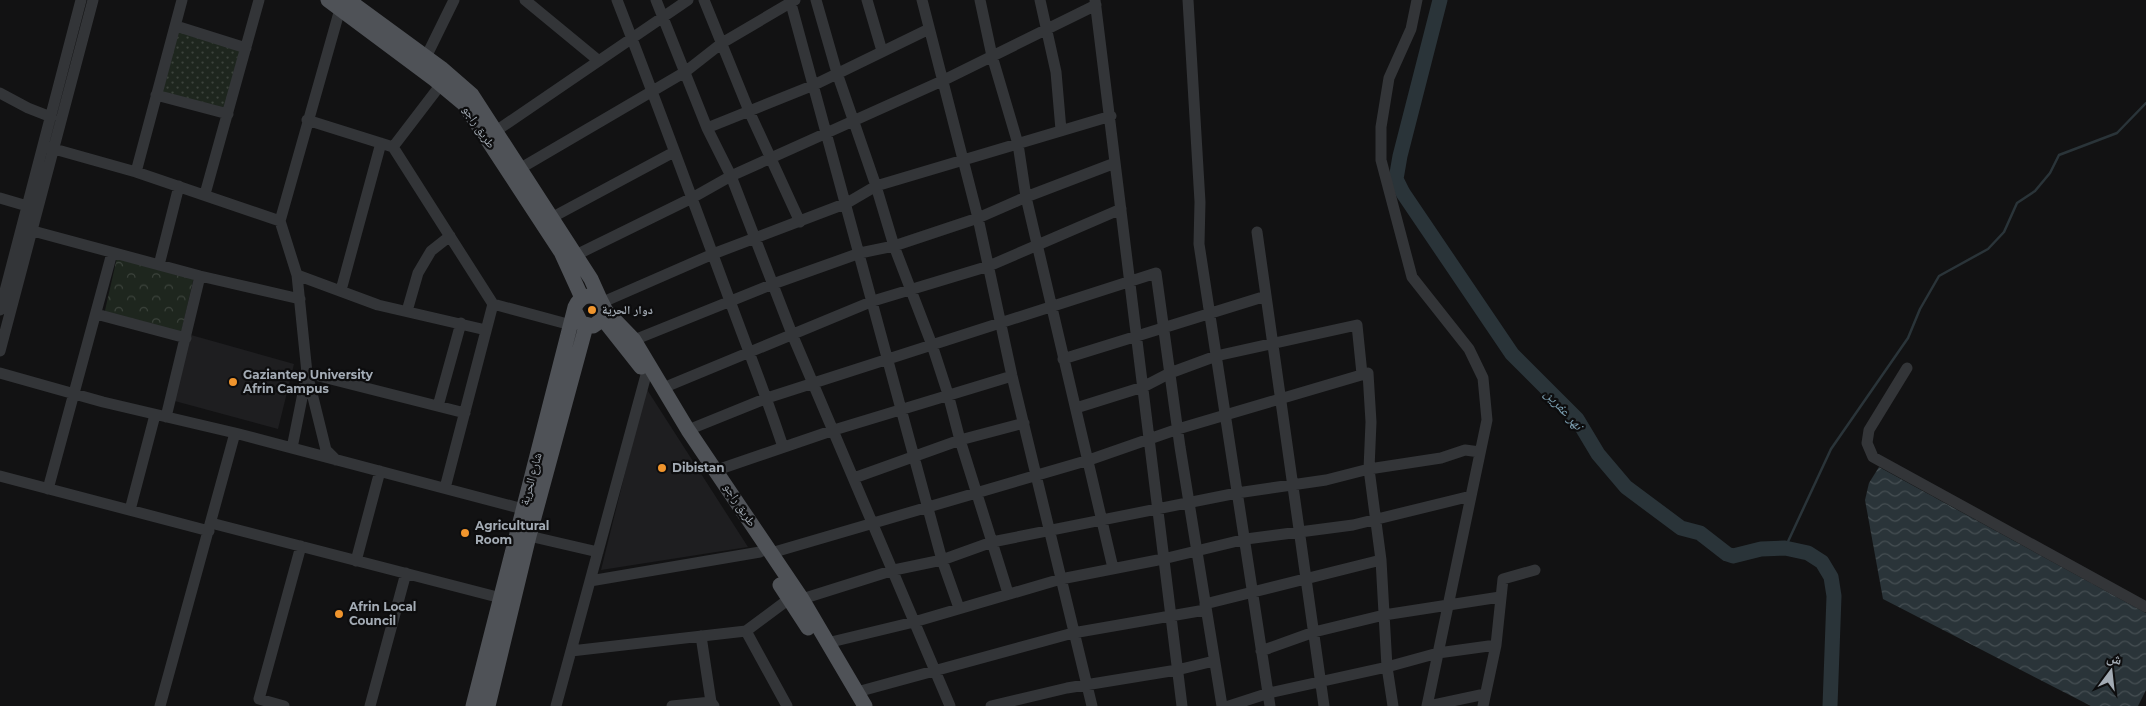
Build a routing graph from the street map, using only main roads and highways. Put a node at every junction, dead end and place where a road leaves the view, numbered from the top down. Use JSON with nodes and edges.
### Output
{"nodes":[{"id":1,"x":340,"y":2,"type":"edge"},
{"id":2,"x":445,"y":80,"type":"junction"},
{"id":3,"x":603,"y":308,"type":"junction"},
{"id":4,"x":578,"y":315,"type":"junction"},
{"id":5,"x":543,"y":460,"type":"junction"},
{"id":6,"x":765,"y":553,"type":"junction"},
{"id":7,"x":515,"y":565,"type":"junction"},
{"id":8,"x":796,"y":599,"type":"junction"},
{"id":9,"x":857,"y":699,"type":"edge"},
{"id":10,"x":473,"y":706,"type":"edge"},
{"id":11,"x":488,"y":706,"type":"edge"},
{"id":12,"x":865,"y":706,"type":"edge"}],
"edges":[{"from":1,"to":2,"type":"main road","name":"طريق راجو"},
{"from":1,"to":2,"type":"main road","name":"طريق راجو"},
{"from":2,"to":3,"type":"main road","name":"طريق راجو"},
{"from":2,"to":4,"type":"main road","name":"طريق راجو"},
{"from":3,"to":4,"type":"main road"},
{"from":3,"to":4,"type":"main road"},
{"from":3,"to":6,"type":"main road","name":"طريق راجو"},
{"from":3,"to":6,"type":"main road","name":"طريق راجو"},
{"from":4,"to":5,"type":"main road","name":"شارع الحرية"},
{"from":5,"to":7,"type":"main road","name":"شارع الحرية"},
{"from":5,"to":7,"type":"main road","name":"شارع الحرية"},
{"from":6,"to":8,"type":"main road","name":"طريق راجو"},
{"from":7,"to":10,"type":"main road","name":"شارع الحرية"},
{"from":7,"to":11,"type":"main road","name":"شارع الحرية"},
{"from":8,"to":9,"type":"main road","name":"طريق راجو"},
{"from":8,"to":9,"type":"main road","name":"طريق راجو"},
{"from":9,"to":12,"type":"main road","name":"طريق راجو"}]}
